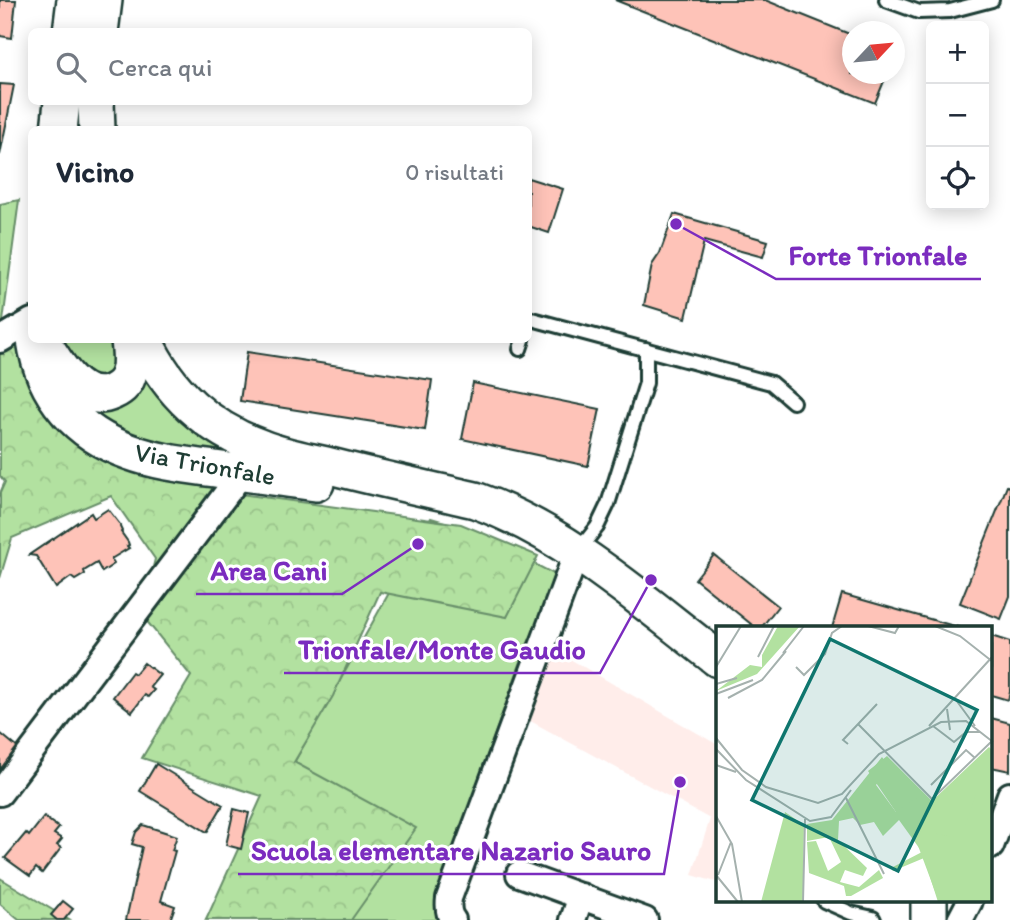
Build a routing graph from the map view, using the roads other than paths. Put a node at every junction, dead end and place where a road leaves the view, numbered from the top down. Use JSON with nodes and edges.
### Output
{"nodes":[{"id":1,"x":75,"y":0,"type":"edge"},
{"id":2,"x":104,"y":0,"type":"edge"},
{"id":3,"x":887,"y":0,"type":"edge"},
{"id":4,"x":992,"y":0,"type":"edge"},
{"id":5,"x":72,"y":28,"type":"edge"},
{"id":6,"x":100,"y":28,"type":"edge"},
{"id":7,"x":62,"y":105,"type":"edge"},
{"id":8,"x":96,"y":105,"type":"edge"},
{"id":9,"x":59,"y":126,"type":"edge"},
{"id":10,"x":97,"y":126,"type":"edge"},
{"id":11,"x":532,"y":319,"type":"edge"},
{"id":12,"x":28,"y":323,"type":"edge"},
{"id":13,"x":0,"y":340,"type":"edge"},
{"id":14,"x":36,"y":343,"type":"edge"},
{"id":15,"x":45,"y":343,"type":"edge"},
{"id":16,"x":129,"y":343,"type":"edge"},
{"id":17,"x":146,"y":343,"type":"edge"},
{"id":18,"x":646,"y":349,"type":"junction"},
{"id":19,"x":793,"y":402,"type":"dead end"},
{"id":20,"x":242,"y":473,"type":"junction"},
{"id":21,"x":434,"y":492,"type":"junction"},
{"id":22,"x":577,"y":552,"type":"junction"},
{"id":23,"x":716,"y":657,"type":"edge"},
{"id":24,"x":992,"y":785,"type":"edge"},
{"id":25,"x":0,"y":793,"type":"edge"},
{"id":26,"x":1010,"y":793,"type":"edge"},
{"id":27,"x":992,"y":843,"type":"edge"},
{"id":28,"x":519,"y":874,"type":"dead end"},
{"id":29,"x":581,"y":897,"type":"junction"},
{"id":30,"x":826,"y":902,"type":"edge"},
{"id":31,"x":929,"y":902,"type":"edge"},
{"id":32,"x":969,"y":902,"type":"edge"},
{"id":33,"x":453,"y":919,"type":"edge"},
{"id":34,"x":873,"y":919,"type":"edge"},
{"id":35,"x":573,"y":920,"type":"edge"},
{"id":36,"x":645,"y":920,"type":"edge"},
{"id":37,"x":929,"y":920,"type":"edge"},
{"id":38,"x":960,"y":920,"type":"edge"}],
"edges":[{"from":1,"to":5,"type":"main road"},
{"from":2,"to":6,"type":"main road"},
{"from":3,"to":4,"type":"lane"},
{"from":7,"to":9,"type":"main road"},
{"from":8,"to":10,"type":"main road"},
{"from":11,"to":18,"type":"lane"},
{"from":12,"to":13,"type":"street"},
{"from":14,"to":20,"type":"main road","name":"Via Trionfale"},
{"from":15,"to":16,"type":"main road"},
{"from":17,"to":21,"type":"main road","name":"Via Trionfale"},
{"from":18,"to":19,"type":"lane"},
{"from":18,"to":22,"type":"lane"},
{"from":20,"to":21,"type":"main road","name":"Via Trionfale"},
{"from":20,"to":25,"type":"street"},
{"from":21,"to":22,"type":"main road","name":"Via Trionfale"},
{"from":22,"to":23,"type":"main road","name":"Via Trionfale"},
{"from":22,"to":33,"type":"street"},
{"from":24,"to":26,"type":"street"},
{"from":26,"to":27,"type":"street"},
{"from":28,"to":29,"type":"street"},
{"from":29,"to":35,"type":"street"},
{"from":29,"to":36,"type":"street"},
{"from":30,"to":34,"type":"lane"},
{"from":31,"to":37,"type":"main road"},
{"from":32,"to":38,"type":"street"}]}
